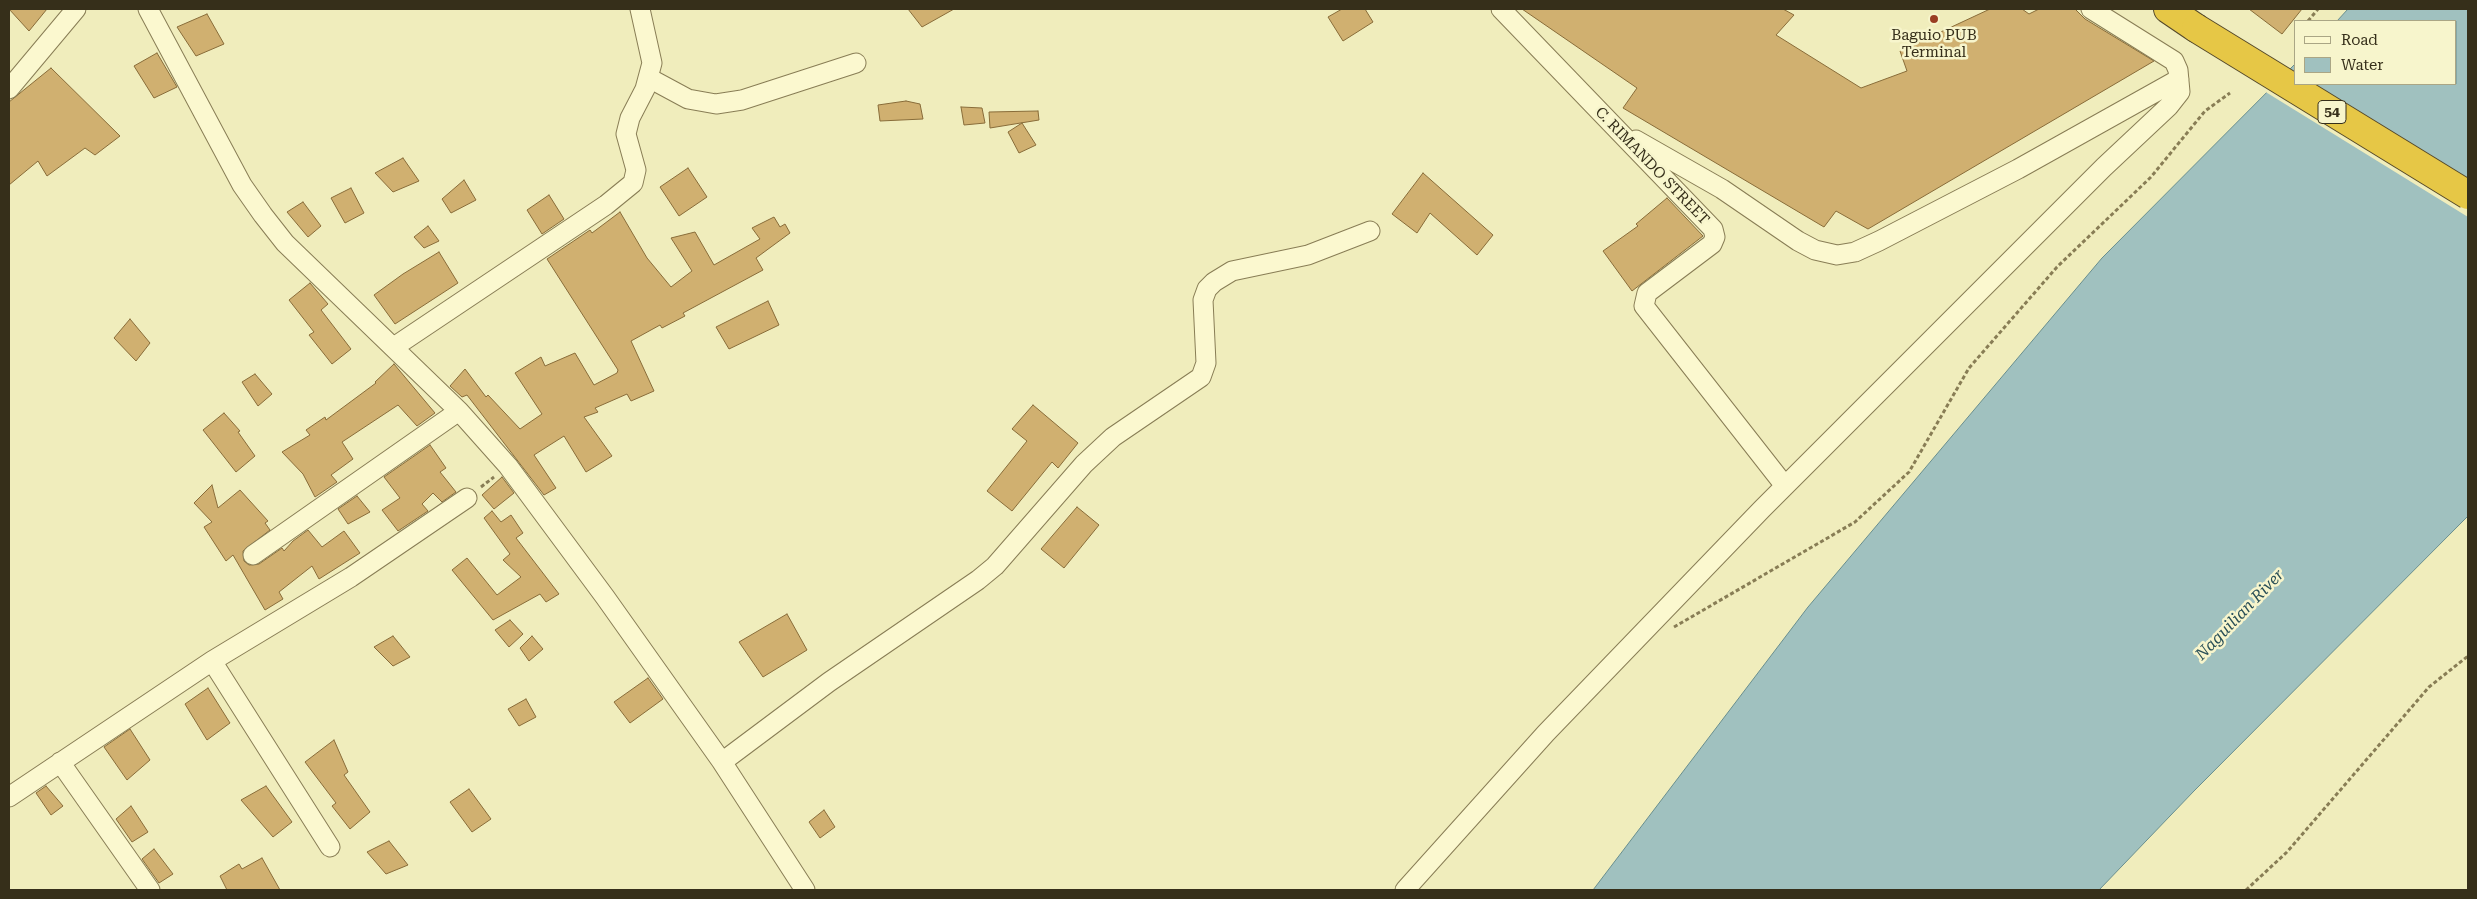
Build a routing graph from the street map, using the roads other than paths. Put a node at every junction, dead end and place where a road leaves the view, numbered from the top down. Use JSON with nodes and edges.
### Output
{"nodes":[{"id":1,"x":76,"y":9,"type":"edge"},
{"id":2,"x":148,"y":9,"type":"edge"},
{"id":3,"x":640,"y":9,"type":"edge"},
{"id":4,"x":1501,"y":9,"type":"edge"},
{"id":5,"x":2091,"y":9,"type":"edge"},
{"id":6,"x":2168,"y":9,"type":"edge"},
{"id":7,"x":856,"y":63,"type":"dead end"},
{"id":8,"x":649,"y":78,"type":"junction"},
{"id":9,"x":2179,"y":80,"type":"junction"},
{"id":10,"x":9,"y":89,"type":"edge"},
{"id":11,"x":1618,"y":130,"type":"junction"},
{"id":12,"x":2468,"y":195,"type":"edge"},
{"id":13,"x":1370,"y":231,"type":"dead end"},
{"id":14,"x":394,"y":347,"type":"junction"},
{"id":15,"x":458,"y":411,"type":"junction"},
{"id":16,"x":1785,"y":486,"type":"junction"},
{"id":17,"x":467,"y":498,"type":"road end"},
{"id":18,"x":253,"y":555,"type":"dead end"},
{"id":19,"x":212,"y":661,"type":"junction"},
{"id":20,"x":60,"y":762,"type":"junction"},
{"id":21,"x":722,"y":762,"type":"junction"},
{"id":22,"x":9,"y":798,"type":"edge"},
{"id":23,"x":330,"y":848,"type":"dead end"},
{"id":24,"x":150,"y":890,"type":"edge"},
{"id":25,"x":805,"y":890,"type":"edge"},
{"id":26,"x":1405,"y":890,"type":"edge"}],
"edges":[{"from":1,"to":10,"type":"street"},
{"from":2,"to":14,"type":"street"},
{"from":3,"to":8,"type":"street"},
{"from":4,"to":11,"type":"street","name":"C. RIMANDO STREET"},
{"from":5,"to":9,"type":"street"},
{"from":6,"to":12,"type":"highway","number":"54","bridge":true},
{"from":7,"to":8,"type":"street"},
{"from":8,"to":14,"type":"street"},
{"from":9,"to":11,"type":"street"},
{"from":9,"to":16,"type":"street"},
{"from":11,"to":16,"type":"street","name":"C. RIMANDO STREET"},
{"from":13,"to":21,"type":"street"},
{"from":14,"to":15,"type":"street"},
{"from":15,"to":18,"type":"street"},
{"from":15,"to":21,"type":"street"},
{"from":16,"to":26,"type":"street"},
{"from":17,"to":19,"type":"street"},
{"from":19,"to":20,"type":"street"},
{"from":19,"to":23,"type":"street"},
{"from":20,"to":22,"type":"street"},
{"from":20,"to":24,"type":"street"},
{"from":21,"to":25,"type":"street"}]}
